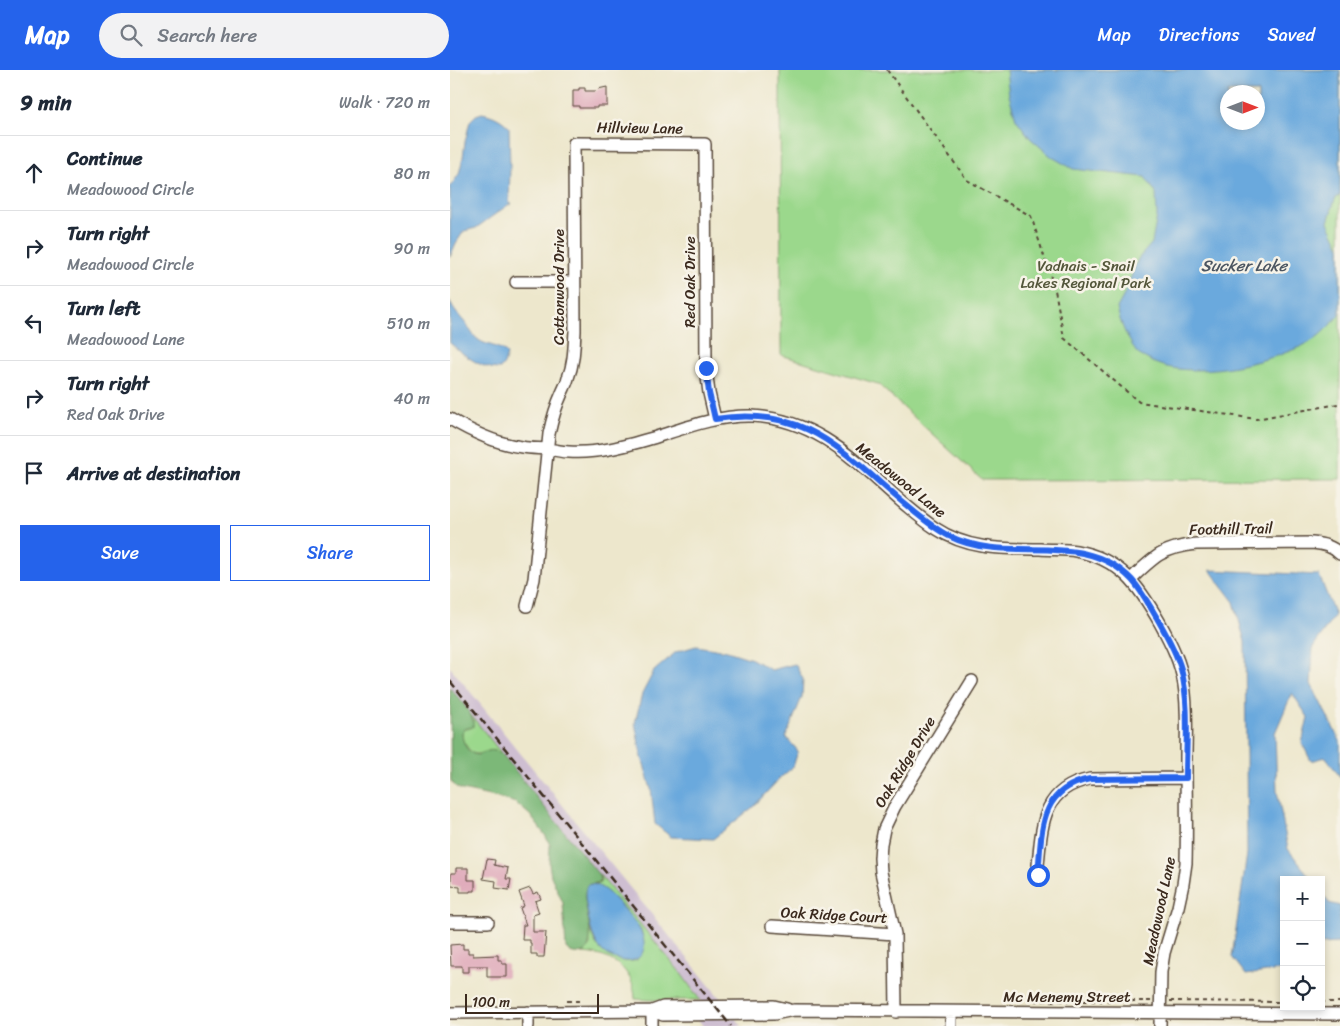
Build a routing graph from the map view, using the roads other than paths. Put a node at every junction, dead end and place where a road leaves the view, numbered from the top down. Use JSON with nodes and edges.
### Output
{"nodes":[{"id":1,"x":574,"y":143,"type":"joint"},
{"id":2,"x":705,"y":144,"type":"joint"},
{"id":3,"x":516,"y":282,"type":"dead end"},
{"id":4,"x":574,"y":282,"type":"junction"},
{"id":5,"x":450,"y":419,"type":"edge"},
{"id":6,"x":715,"y":419,"type":"junction"},
{"id":7,"x":547,"y":449,"type":"junction"},
{"id":8,"x":1340,"y":554,"type":"edge"},
{"id":9,"x":1131,"y":580,"type":"junction"},
{"id":10,"x":527,"y":606,"type":"dead end"},
{"id":11,"x":972,"y":681,"type":"dead end"},
{"id":12,"x":1186,"y":778,"type":"junction"},
{"id":13,"x":1038,"y":875,"type":"dead end"},
{"id":14,"x":450,"y":922,"type":"edge"},
{"id":15,"x":488,"y":922,"type":"dead end"},
{"id":16,"x":772,"y":926,"type":"dead end"},
{"id":17,"x":895,"y":934,"type":"junction"},
{"id":18,"x":652,"y":1011,"type":"junction"},
{"id":19,"x":528,"y":1012,"type":"junction"},
{"id":20,"x":896,"y":1012,"type":"junction"},
{"id":21,"x":951,"y":1012,"type":"junction"},
{"id":22,"x":450,"y":1013,"type":"edge"},
{"id":23,"x":1160,"y":1013,"type":"junction"},
{"id":24,"x":1311,"y":1014,"type":"junction"},
{"id":25,"x":1340,"y":1014,"type":"edge"},
{"id":26,"x":528,"y":1026,"type":"edge"},
{"id":27,"x":652,"y":1026,"type":"edge"},
{"id":28,"x":951,"y":1026,"type":"edge"},
{"id":29,"x":1160,"y":1026,"type":"edge"},
{"id":30,"x":1311,"y":1026,"type":"edge"}],
"edges":[{"from":1,"to":2,"type":"street","name":"Hillview Lane"},
{"from":1,"to":4,"type":"street","name":"Cottonwood Drive"},
{"from":2,"to":6,"type":"street","name":"Red Oak Drive"},
{"from":3,"to":4,"type":"street"},
{"from":4,"to":7,"type":"street","name":"Cottonwood Drive"},
{"from":5,"to":7,"type":"street","name":"Meadowood Lane"},
{"from":6,"to":7,"type":"street","name":"Meadowood Lane"},
{"from":6,"to":9,"type":"street","name":"Meadowood Lane"},
{"from":7,"to":10,"type":"street","name":"Cottonwood Drive"},
{"from":8,"to":9,"type":"street","name":"Foothill Trail"},
{"from":9,"to":12,"type":"street","name":"Meadowood Lane"},
{"from":11,"to":17,"type":"street","name":"Oak Ridge Drive"},
{"from":12,"to":13,"type":"street"},
{"from":12,"to":23,"type":"street","name":"Meadowood Lane"},
{"from":14,"to":15,"type":"street"},
{"from":16,"to":17,"type":"street","name":"Oak Ridge Court"},
{"from":17,"to":20,"type":"street","name":"Oak Ridge Drive"},
{"from":18,"to":19,"type":"street","name":"Mc Menemy Street"},
{"from":18,"to":20,"type":"street","name":"Mc Menemy Street"},
{"from":18,"to":27,"type":"street"},
{"from":19,"to":22,"type":"street","name":"Mc Menemy Street"},
{"from":19,"to":26,"type":"street"},
{"from":20,"to":21,"type":"street","name":"Mc Menemy Street"},
{"from":21,"to":23,"type":"street","name":"Mc Menemy Street"},
{"from":21,"to":28,"type":"street"},
{"from":23,"to":24,"type":"street","name":"Mc Menemy Street"},
{"from":23,"to":29,"type":"street","name":"Meadowood Lane"},
{"from":24,"to":25,"type":"street","name":"Mc Menemy Street"},
{"from":24,"to":30,"type":"street"}]}
